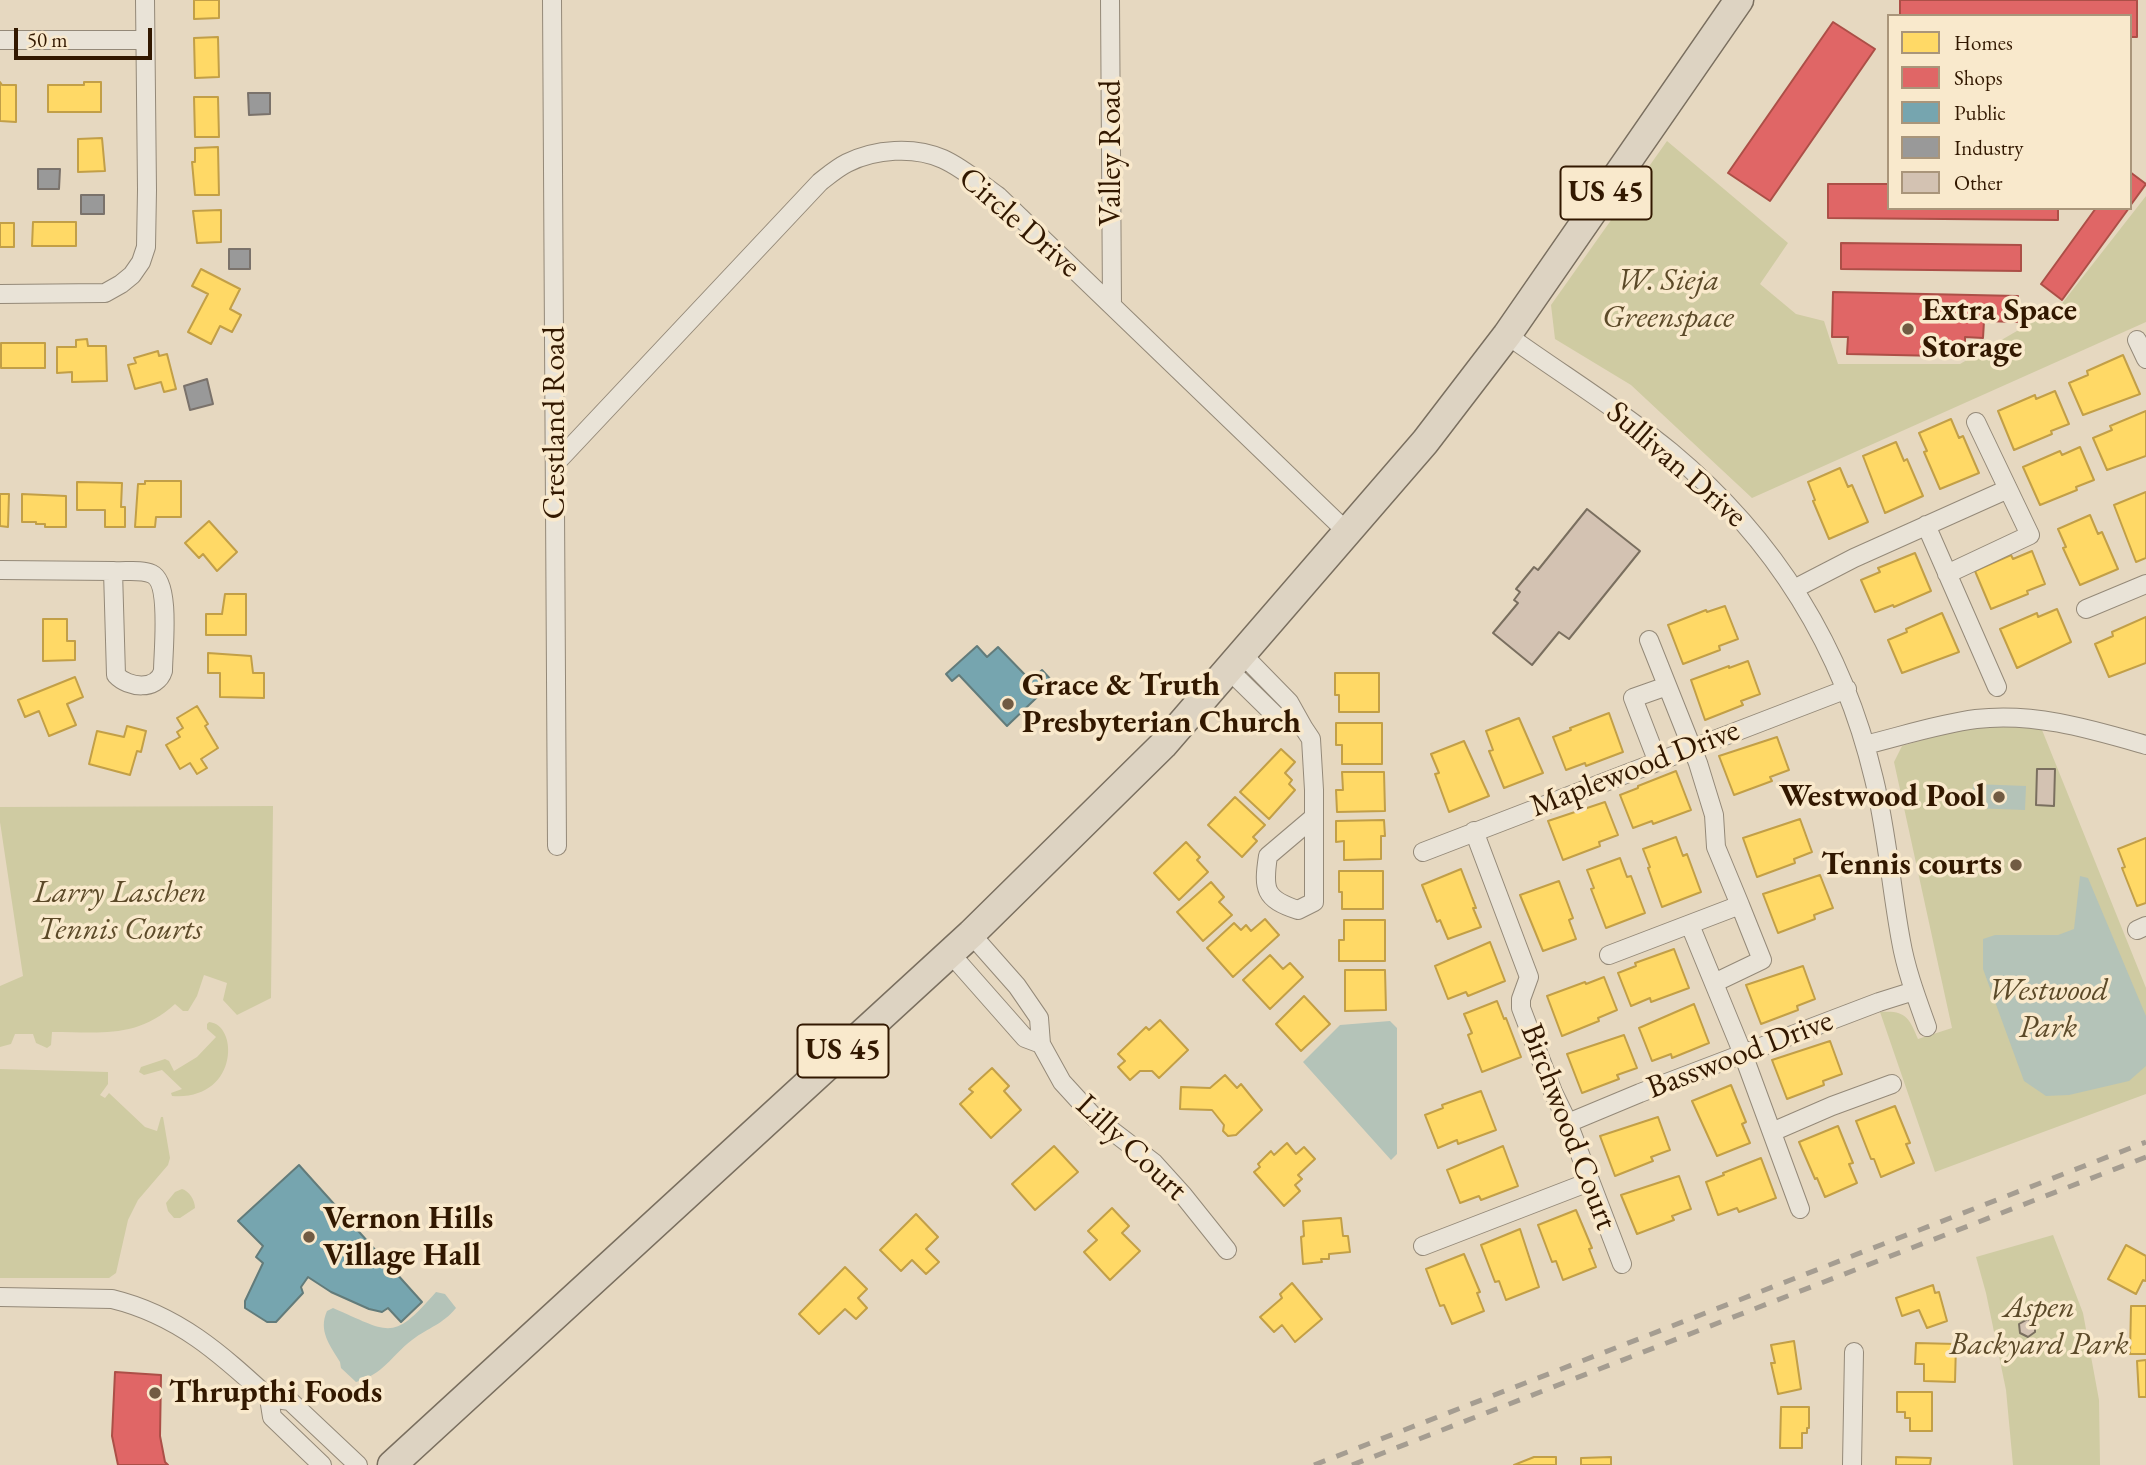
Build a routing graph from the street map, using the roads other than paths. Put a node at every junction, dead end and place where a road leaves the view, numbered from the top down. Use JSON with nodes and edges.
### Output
{"nodes":[{"id":1,"x":145,"y":0,"type":"edge"},
{"id":2,"x":552,"y":0,"type":"edge"},
{"id":3,"x":1110,"y":0,"type":"edge"},
{"id":4,"x":1739,"y":0,"type":"edge"},
{"id":5,"x":0,"y":40,"type":"edge"},
{"id":6,"x":145,"y":40,"type":"junction"},
{"id":7,"x":0,"y":294,"type":"edge"},
{"id":8,"x":1112,"y":305,"type":"junction"},
{"id":9,"x":1507,"y":335,"type":"junction"},
{"id":10,"x":2137,"y":340,"type":"dead end"},
{"id":11,"x":2146,"y":359,"type":"edge"},
{"id":12,"x":1976,"y":422,"type":"dead end"},
{"id":13,"x":555,"y":464,"type":"junction"},
{"id":14,"x":2008,"y":489,"type":"junction"},
{"id":15,"x":1926,"y":525,"type":"junction"},
{"id":16,"x":1347,"y":533,"type":"junction"},
{"id":17,"x":0,"y":570,"type":"edge"},
{"id":18,"x":113,"y":571,"type":"junction"},
{"id":19,"x":1947,"y":574,"type":"junction"},
{"id":20,"x":2146,"y":584,"type":"edge"},
{"id":21,"x":1794,"y":589,"type":"junction"},
{"id":22,"x":2086,"y":610,"type":"dead end"},
{"id":23,"x":1649,"y":640,"type":"dead end"},
{"id":24,"x":1236,"y":663,"type":"junction"},
{"id":25,"x":1667,"y":686,"type":"junction"},
{"id":26,"x":1997,"y":687,"type":"dead end"},
{"id":27,"x":1847,"y":689,"type":"junction"},
{"id":28,"x":2146,"y":745,"type":"edge"},
{"id":29,"x":1865,"y":746,"type":"junction"},
{"id":30,"x":1690,"y":748,"type":"junction"},
{"id":31,"x":1657,"y":760,"type":"junction"},
{"id":32,"x":1314,"y":817,"type":"junction"},
{"id":33,"x":1474,"y":831,"type":"junction"},
{"id":34,"x":557,"y":846,"type":"dead end"},
{"id":35,"x":1423,"y":852,"type":"dead end"},
{"id":36,"x":1740,"y":905,"type":"junction"},
{"id":37,"x":1690,"y":925,"type":"junction"},
{"id":38,"x":971,"y":934,"type":"junction"},
{"id":39,"x":950,"y":953,"type":"junction"},
{"id":40,"x":1609,"y":955,"type":"dead end"},
{"id":41,"x":1714,"y":983,"type":"junction"},
{"id":42,"x":1914,"y":991,"type":"junction"},
{"id":43,"x":1927,"y":1027,"type":"dead end"},
{"id":44,"x":1041,"y":1044,"type":"junction"},
{"id":45,"x":1743,"y":1055,"type":"junction"},
{"id":46,"x":1892,"y":1084,"type":"dead end"},
{"id":47,"x":1568,"y":1123,"type":"junction"},
{"id":48,"x":1772,"y":1132,"type":"junction"},
{"id":49,"x":1589,"y":1182,"type":"junction"},
{"id":50,"x":1800,"y":1209,"type":"dead end"},
{"id":51,"x":1423,"y":1246,"type":"dead end"},
{"id":52,"x":1227,"y":1250,"type":"dead end"},
{"id":53,"x":1622,"y":1264,"type":"dead end"},
{"id":54,"x":0,"y":1297,"type":"edge"},
{"id":55,"x":1854,"y":1352,"type":"dead end"},
{"id":56,"x":269,"y":1398,"type":"junction"},
{"id":57,"x":322,"y":1465,"type":"edge"},
{"id":58,"x":358,"y":1465,"type":"edge"},
{"id":59,"x":392,"y":1465,"type":"edge"},
{"id":60,"x":1852,"y":1465,"type":"edge"}],
"edges":[{"from":1,"to":6,"type":"street"},
{"from":2,"to":13,"type":"street","name":"Crestland Road"},
{"from":3,"to":8,"type":"street","name":"Valley Road"},
{"from":4,"to":9,"type":"main road","number":"US 45"},
{"from":5,"to":6,"type":"street"},
{"from":6,"to":7,"type":"street"},
{"from":8,"to":13,"type":"street","name":"Circle Drive"},
{"from":8,"to":16,"type":"street","name":"Circle Drive"},
{"from":9,"to":16,"type":"main road","number":"US 45"},
{"from":9,"to":21,"type":"street","name":"Sullivan Drive"},
{"from":10,"to":11,"type":"street"},
{"from":12,"to":14,"type":"street"},
{"from":13,"to":34,"type":"street","name":"Crestland Road"},
{"from":14,"to":15,"type":"street"},
{"from":14,"to":19,"type":"street"},
{"from":15,"to":19,"type":"street"},
{"from":15,"to":21,"type":"street"},
{"from":16,"to":24,"type":"main road","number":"US 45"},
{"from":17,"to":18,"type":"street"},
{"from":18,"to":18,"type":"street"},
{"from":19,"to":26,"type":"street"},
{"from":20,"to":22,"type":"street"},
{"from":21,"to":27,"type":"street","name":"Sullivan Drive"},
{"from":23,"to":25,"type":"street"},
{"from":24,"to":32,"type":"street"},
{"from":24,"to":38,"type":"main road","number":"US 45"},
{"from":25,"to":30,"type":"street"},
{"from":25,"to":31,"type":"street"},
{"from":27,"to":29,"type":"street","name":"Sullivan Drive"},
{"from":27,"to":30,"type":"street","name":"Maplewood Drive"},
{"from":28,"to":29,"type":"street"},
{"from":29,"to":42,"type":"street","name":"Sullivan Drive"},
{"from":30,"to":31,"type":"street","name":"Maplewood Drive"},
{"from":30,"to":36,"type":"street"},
{"from":31,"to":33,"type":"street","name":"Maplewood Drive"},
{"from":32,"to":32,"type":"street"},
{"from":33,"to":35,"type":"street","name":"Maplewood Drive"},
{"from":33,"to":47,"type":"street","name":"Birchwood Court"},
{"from":36,"to":37,"type":"street"},
{"from":36,"to":41,"type":"street"},
{"from":37,"to":40,"type":"street"},
{"from":37,"to":41,"type":"street"},
{"from":38,"to":39,"type":"main road","number":"US 45"},
{"from":38,"to":44,"type":"street","name":"Lilly Court"},
{"from":39,"to":44,"type":"street","name":"Lilly Court"},
{"from":39,"to":59,"type":"main road","number":"US 45"},
{"from":41,"to":45,"type":"street"},
{"from":42,"to":43,"type":"street","name":"Sullivan Drive"},
{"from":42,"to":45,"type":"street","name":"Basswood Drive"},
{"from":44,"to":52,"type":"street","name":"Lilly Court"},
{"from":45,"to":47,"type":"street","name":"Basswood Drive"},
{"from":45,"to":48,"type":"street"},
{"from":46,"to":48,"type":"street"},
{"from":47,"to":49,"type":"street","name":"Birchwood Court"},
{"from":48,"to":50,"type":"street"},
{"from":49,"to":51,"type":"street"},
{"from":49,"to":53,"type":"street","name":"Birchwood Court"},
{"from":54,"to":56,"type":"street"},
{"from":55,"to":60,"type":"street"},
{"from":56,"to":57,"type":"street"},
{"from":56,"to":58,"type":"street"}]}
